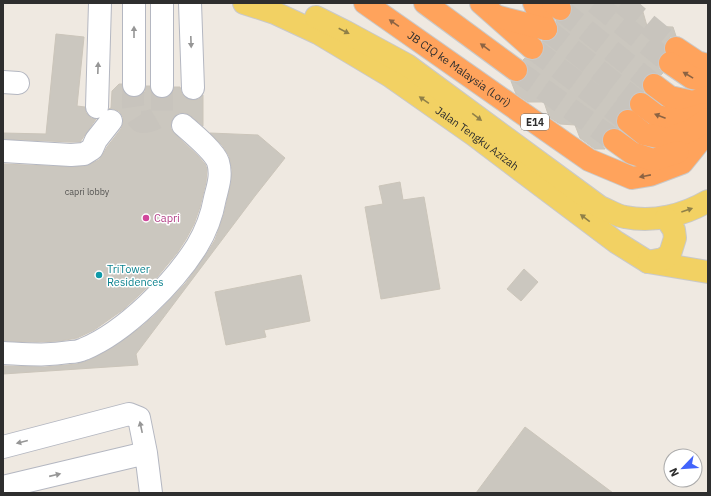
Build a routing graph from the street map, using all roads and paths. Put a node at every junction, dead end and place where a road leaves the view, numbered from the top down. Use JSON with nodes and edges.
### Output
{"nodes":[{"id":1,"x":100,"y":3,"type":"edge"},
{"id":2,"x":134,"y":3,"type":"edge"},
{"id":3,"x":162,"y":3,"type":"edge"},
{"id":4,"x":190,"y":3,"type":"edge"},
{"id":5,"x":244,"y":3,"type":"edge"},
{"id":6,"x":284,"y":3,"type":"edge"},
{"id":7,"x":365,"y":3,"type":"edge"},
{"id":8,"x":425,"y":3,"type":"edge"},
{"id":9,"x":534,"y":3,"type":"edge"},
{"id":10,"x":489,"y":10,"type":"edge"},
{"id":11,"x":532,"y":48,"type":"tunnel mouth"},
{"id":12,"x":708,"y":65,"type":"edge"},
{"id":13,"x":516,"y":70,"type":"tunnel mouth"},
{"id":14,"x":708,"y":81,"type":"edge"},
{"id":15,"x":134,"y":85,"type":"tunnel mouth"},
{"id":16,"x":654,"y":85,"type":"tunnel mouth"},
{"id":17,"x":162,"y":86,"type":"tunnel mouth"},
{"id":18,"x":193,"y":88,"type":"dead end"},
{"id":19,"x":708,"y":97,"type":"edge"},
{"id":20,"x":640,"y":104,"type":"tunnel mouth"},
{"id":21,"x":708,"y":111,"type":"edge"},
{"id":22,"x":708,"y":119,"type":"edge"},
{"id":23,"x":628,"y":121,"type":"tunnel mouth"},
{"id":24,"x":183,"y":125,"type":"dead end"},
{"id":25,"x":703,"y":137,"type":"edge"},
{"id":26,"x":614,"y":140,"type":"tunnel mouth"},
{"id":27,"x":3,"y":151,"type":"edge"},
{"id":28,"x":708,"y":201,"type":"edge"},
{"id":29,"x":666,"y":218,"type":"junction"},
{"id":30,"x":648,"y":262,"type":"junction"},
{"id":31,"x":708,"y":272,"type":"edge"},
{"id":32,"x":3,"y":353,"type":"edge"},
{"id":33,"x":3,"y":446,"type":"edge"},
{"id":34,"x":146,"y":453,"type":"junction"},
{"id":35,"x":3,"y":487,"type":"edge"},
{"id":36,"x":151,"y":493,"type":"edge"}],
"edges":[{"from":27,"to":1,"type":"lane","one_way":true},
{"from":15,"to":2,"type":"lane","one_way":true},
{"from":3,"to":17,"type":"lane"},
{"from":4,"to":18,"type":"lane","one_way":true},
{"from":30,"to":5,"type":"main road","name":"Jalan Tengku Azizah","one_way":true},
{"from":6,"to":29,"type":"main road","name":"Jalan Tengku Azizah","one_way":true},
{"from":25,"to":7,"type":"highway","name":"JB CIQ ke Malaysia (Lori)","number":"E14","one_way":true},
{"from":13,"to":8,"type":"highway","one_way":true},
{"from":9,"to":10,"type":"highway"},
{"from":10,"to":11,"type":"highway"},
{"from":14,"to":12,"type":"highway","one_way":true},
{"from":16,"to":19,"type":"highway"},
{"from":21,"to":20,"type":"highway","one_way":true},
{"from":22,"to":23,"type":"highway"},
{"from":24,"to":32,"type":"lane"},
{"from":25,"to":26,"type":"highway","name":"JB CIQ ke Malaysia (Lori)","number":"E14"},
{"from":29,"to":28,"type":"main road","name":"Jalan Tengku Azizah","one_way":true},
{"from":29,"to":30,"type":"main road"},
{"from":30,"to":31,"type":"main road","name":"Jalan Tengku Azizah"},
{"from":34,"to":33,"type":"lane","one_way":true},
{"from":35,"to":34,"type":"lane","one_way":true},
{"from":34,"to":36,"type":"lane"}]}
